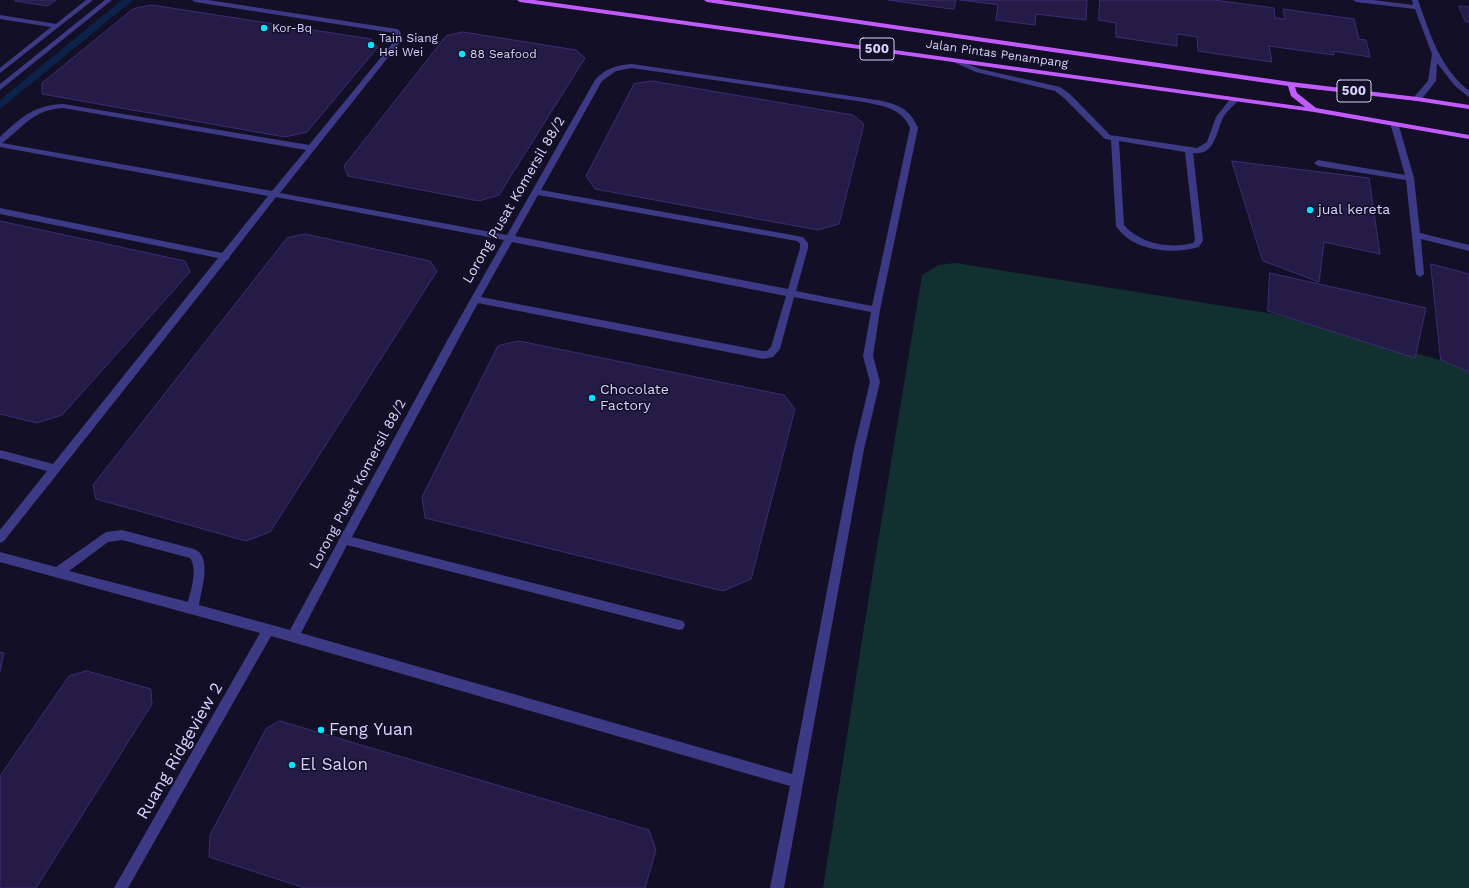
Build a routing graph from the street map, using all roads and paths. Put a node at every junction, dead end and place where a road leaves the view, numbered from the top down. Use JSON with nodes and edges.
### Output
{"nodes":[{"id":1,"x":90,"y":0,"type":"edge"},
{"id":2,"x":109,"y":0,"type":"edge"},
{"id":3,"x":195,"y":0,"type":"edge"},
{"id":4,"x":520,"y":0,"type":"edge"},
{"id":5,"x":707,"y":0,"type":"edge"},
{"id":6,"x":1356,"y":0,"type":"edge"},
{"id":7,"x":1414,"y":0,"type":"edge"},
{"id":8,"x":1417,"y":7,"type":"junction"},
{"id":9,"x":0,"y":17,"type":"edge"},
{"id":10,"x":57,"y":26,"type":"junction"},
{"id":11,"x":1434,"y":55,"type":"junction"},
{"id":12,"x":953,"y":60,"type":"junction"},
{"id":13,"x":0,"y":71,"type":"edge"},
{"id":14,"x":1291,"y":84,"type":"junction"},
{"id":15,"x":0,"y":88,"type":"edge"},
{"id":16,"x":1469,"y":95,"type":"edge"},
{"id":17,"x":1417,"y":99,"type":"junction"},
{"id":18,"x":1234,"y":100,"type":"junction"},
{"id":19,"x":1469,"y":107,"type":"edge"},
{"id":20,"x":1314,"y":110,"type":"junction"},
{"id":21,"x":1395,"y":126,"type":"junction"},
{"id":22,"x":1469,"y":138,"type":"edge"},
{"id":23,"x":1115,"y":139,"type":"junction"},
{"id":24,"x":0,"y":141,"type":"edge"},
{"id":25,"x":0,"y":145,"type":"edge"},
{"id":26,"x":311,"y":148,"type":"junction"},
{"id":27,"x":1189,"y":150,"type":"junction"},
{"id":28,"x":1318,"y":163,"type":"dead end"},
{"id":29,"x":1410,"y":178,"type":"junction"},
{"id":30,"x":537,"y":192,"type":"junction"},
{"id":31,"x":273,"y":196,"type":"junction"},
{"id":32,"x":0,"y":211,"type":"edge"},
{"id":33,"x":1417,"y":235,"type":"junction"},
{"id":34,"x":510,"y":238,"type":"junction"},
{"id":35,"x":1469,"y":248,"type":"edge"},
{"id":36,"x":226,"y":257,"type":"junction"},
{"id":37,"x":1420,"y":274,"type":"dead end"},
{"id":38,"x":792,"y":293,"type":"junction"},
{"id":39,"x":475,"y":299,"type":"junction"},
{"id":40,"x":876,"y":310,"type":"junction"},
{"id":41,"x":0,"y":454,"type":"edge"},
{"id":42,"x":54,"y":469,"type":"junction"},
{"id":43,"x":0,"y":538,"type":"edge"},
{"id":44,"x":345,"y":540,"type":"junction"},
{"id":45,"x":0,"y":557,"type":"edge"},
{"id":46,"x":57,"y":573,"type":"junction"},
{"id":47,"x":192,"y":610,"type":"junction"},
{"id":48,"x":679,"y":625,"type":"dead end"},
{"id":49,"x":268,"y":630,"type":"junction"},
{"id":50,"x":293,"y":636,"type":"junction"},
{"id":51,"x":797,"y":782,"type":"junction"},
{"id":52,"x":121,"y":888,"type":"edge"},
{"id":53,"x":777,"y":888,"type":"edge"}],
"edges":[{"from":1,"to":10,"type":"street"},
{"from":2,"to":15,"type":"street"},
{"from":3,"to":26,"type":"street"},
{"from":4,"to":12,"type":"main road","name":"Jalan Pintas Penampang","number":"500"},
{"from":5,"to":14,"type":"main road","name":"Jalan Pintas Penampang","number":"500"},
{"from":6,"to":8,"type":"street"},
{"from":7,"to":8,"type":"street"},
{"from":8,"to":11,"type":"street"},
{"from":9,"to":10,"type":"street"},
{"from":10,"to":13,"type":"street"},
{"from":11,"to":16,"type":"street"},
{"from":11,"to":17,"type":"street"},
{"from":12,"to":18,"type":"main road","name":"Jalan Pintas Penampang","number":"500"},
{"from":12,"to":23,"type":"street"},
{"from":14,"to":17,"type":"main road","name":"Jalan Pintas Penampang","number":"500"},
{"from":14,"to":20,"type":"main road"},
{"from":17,"to":19,"type":"main road","name":"Jalan Pintas Penampang","number":"500"},
{"from":18,"to":20,"type":"main road","name":"Jalan Pintas Penampang","number":"500"},
{"from":18,"to":27,"type":"street"},
{"from":20,"to":21,"type":"main road","name":"Jalan Pintas Penampang","number":"500"},
{"from":21,"to":22,"type":"main road","name":"Jalan Pintas Penampang","number":"500"},
{"from":21,"to":29,"type":"street"},
{"from":23,"to":27,"type":"street"},
{"from":23,"to":27,"type":"street"},
{"from":24,"to":26,"type":"street"},
{"from":25,"to":31,"type":"street"},
{"from":26,"to":31,"type":"street"},
{"from":28,"to":29,"type":"street"},
{"from":29,"to":33,"type":"street"},
{"from":30,"to":34,"type":"street","name":"Lorong Pusat Komersil 88/2"},
{"from":30,"to":38,"type":"street"},
{"from":30,"to":40,"type":"street","name":"Lorong Pusat Komersil 88/2"},
{"from":31,"to":34,"type":"street"},
{"from":31,"to":36,"type":"street"},
{"from":32,"to":36,"type":"street"},
{"from":33,"to":35,"type":"street"},
{"from":33,"to":37,"type":"street"},
{"from":34,"to":38,"type":"street"},
{"from":34,"to":39,"type":"street","name":"Lorong Pusat Komersil 88/2"},
{"from":36,"to":42,"type":"street"},
{"from":38,"to":39,"type":"street"},
{"from":38,"to":40,"type":"street"},
{"from":39,"to":44,"type":"street","name":"Lorong Pusat Komersil 88/2"},
{"from":40,"to":51,"type":"street"},
{"from":41,"to":42,"type":"street"},
{"from":42,"to":43,"type":"street"},
{"from":44,"to":48,"type":"street"},
{"from":44,"to":50,"type":"street","name":"Lorong Pusat Komersil 88/2"},
{"from":45,"to":46,"type":"street"},
{"from":46,"to":47,"type":"street"},
{"from":46,"to":47,"type":"street"},
{"from":47,"to":49,"type":"street"},
{"from":49,"to":50,"type":"street"},
{"from":49,"to":52,"type":"street","name":"Ruang Ridgeview 2"},
{"from":50,"to":51,"type":"street"},
{"from":51,"to":53,"type":"street"}]}
